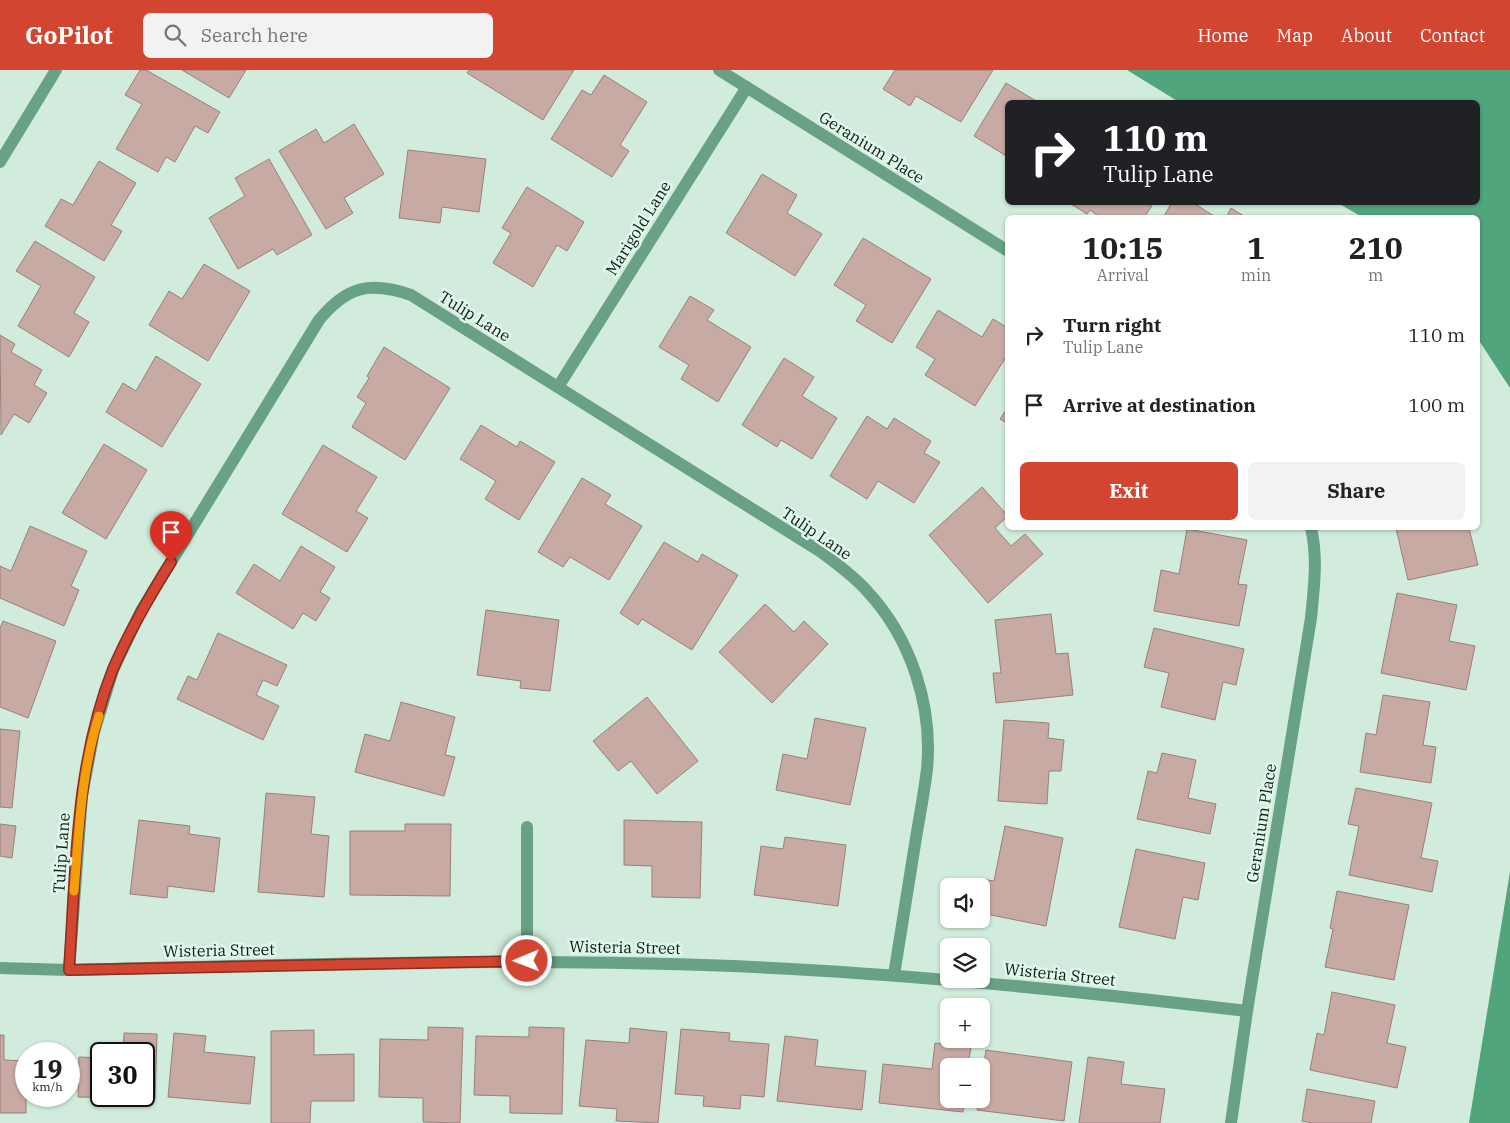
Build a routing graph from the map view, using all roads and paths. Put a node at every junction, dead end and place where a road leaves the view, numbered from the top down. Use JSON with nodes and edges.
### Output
{"nodes":[{"id":1,"x":56,"y":70,"type":"edge"},
{"id":2,"x":719,"y":70,"type":"edge"},
{"id":3,"x":747,"y":87,"type":"junction"},
{"id":4,"x":0,"y":162,"type":"edge"},
{"id":5,"x":1005,"y":249,"type":"edge"},
{"id":6,"x":558,"y":387,"type":"junction"},
{"id":7,"x":1311,"y":530,"type":"edge"},
{"id":8,"x":528,"y":828,"type":"dead end"},
{"id":9,"x":527,"y":961,"type":"junction"},
{"id":10,"x":0,"y":968,"type":"edge"},
{"id":11,"x":69,"y":970,"type":"junction"},
{"id":12,"x":894,"y":975,"type":"junction"},
{"id":13,"x":1247,"y":1011,"type":"junction"},
{"id":14,"x":1231,"y":1123,"type":"edge"}],
"edges":[{"from":1,"to":4,"type":"street"},
{"from":2,"to":3,"type":"street","name":"Geranium Place"},
{"from":3,"to":5,"type":"street","name":"Geranium Place"},
{"from":3,"to":6,"type":"street","name":"Marigold Lane"},
{"from":6,"to":11,"type":"street","name":"Tulip Lane"},
{"from":6,"to":12,"type":"street","name":"Tulip Lane"},
{"from":7,"to":13,"type":"street","name":"Geranium Place"},
{"from":8,"to":9,"type":"street"},
{"from":9,"to":11,"type":"street","name":"Wisteria Street"},
{"from":9,"to":12,"type":"street","name":"Wisteria Street"},
{"from":10,"to":11,"type":"street","name":"Wisteria Street"},
{"from":12,"to":13,"type":"street","name":"Wisteria Street"},
{"from":13,"to":14,"type":"street","name":"Geranium Place"}]}
